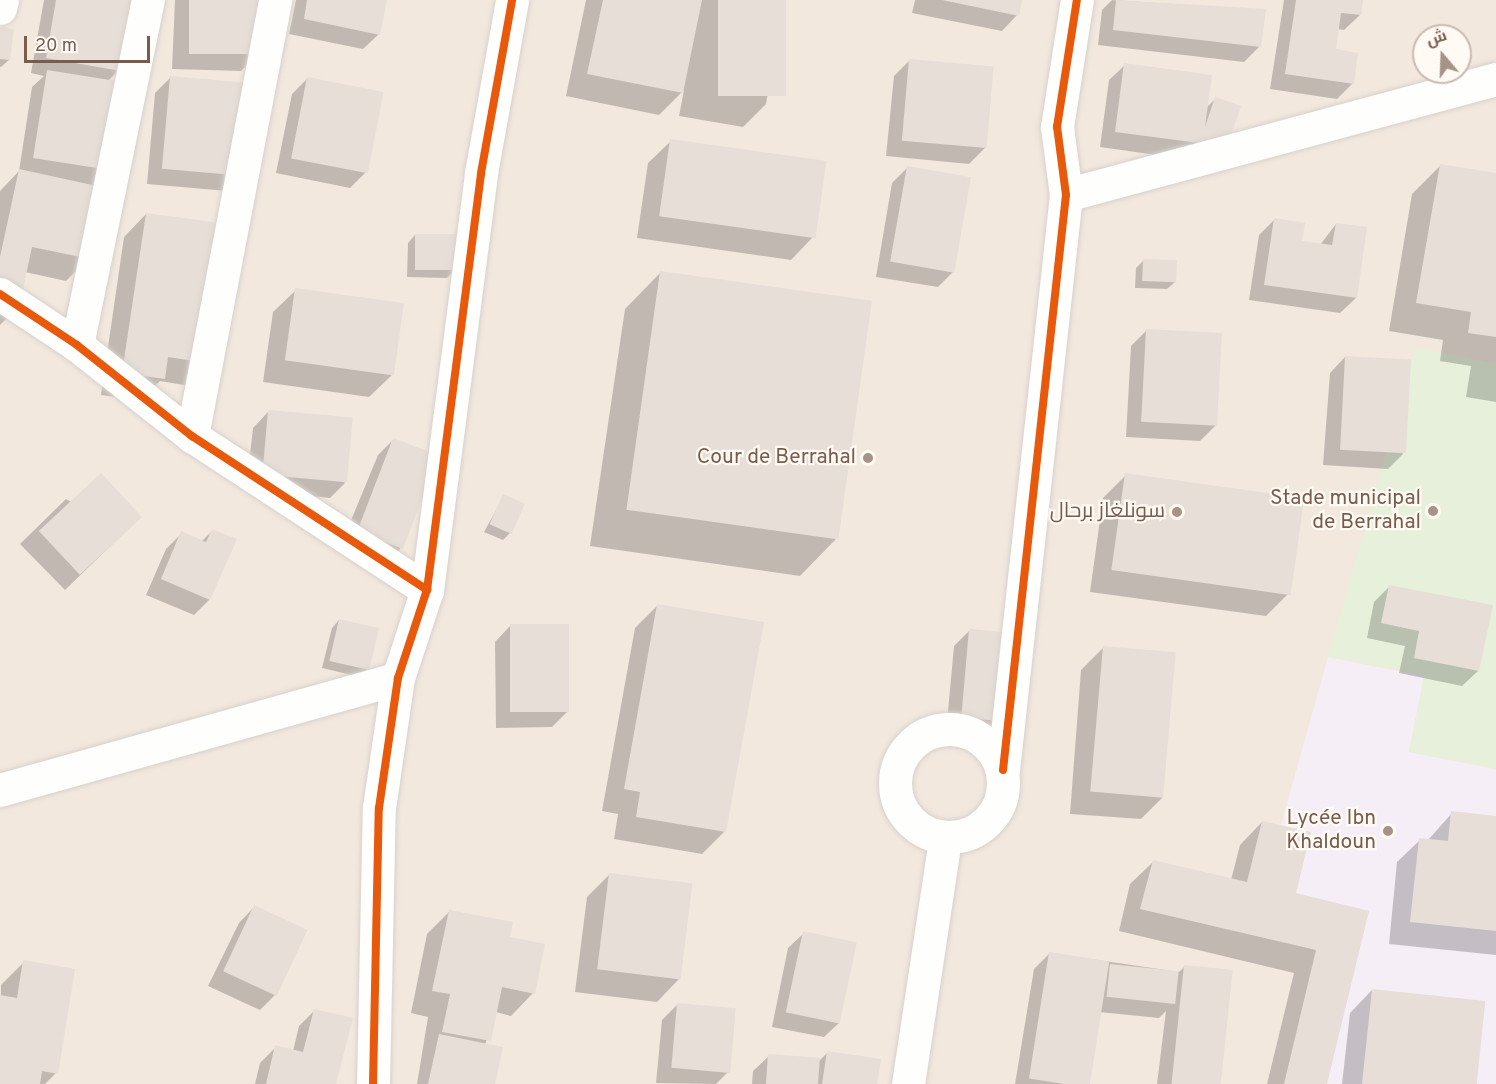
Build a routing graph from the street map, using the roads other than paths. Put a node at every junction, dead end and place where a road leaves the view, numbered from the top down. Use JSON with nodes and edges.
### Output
{"nodes":[{"id":1,"x":2,"y":0,"type":"edge"},
{"id":2,"x":148,"y":0,"type":"edge"},
{"id":3,"x":275,"y":0,"type":"edge"},
{"id":4,"x":512,"y":0,"type":"edge"},
{"id":5,"x":1077,"y":0,"type":"edge"},
{"id":6,"x":0,"y":8,"type":"edge"},
{"id":7,"x":1496,"y":79,"type":"edge"},
{"id":8,"x":1066,"y":195,"type":"junction"},
{"id":9,"x":0,"y":294,"type":"edge"},
{"id":10,"x":77,"y":345,"type":"junction"},
{"id":11,"x":192,"y":436,"type":"junction"},
{"id":12,"x":427,"y":590,"type":"junction"},
{"id":13,"x":398,"y":678,"type":"junction"},
{"id":14,"x":1002,"y":770,"type":"junction"},
{"id":15,"x":0,"y":790,"type":"edge"},
{"id":16,"x":945,"y":838,"type":"junction"},
{"id":17,"x":373,"y":1084,"type":"edge"},
{"id":18,"x":908,"y":1084,"type":"edge"}],
"edges":[{"from":1,"to":6,"type":"street"},
{"from":2,"to":10,"type":"street"},
{"from":3,"to":11,"type":"street"},
{"from":4,"to":12,"type":"street"},
{"from":5,"to":8,"type":"street"},
{"from":7,"to":8,"type":"street"},
{"from":8,"to":14,"type":"street"},
{"from":9,"to":10,"type":"street"},
{"from":10,"to":11,"type":"street"},
{"from":11,"to":12,"type":"street"},
{"from":12,"to":13,"type":"street"},
{"from":13,"to":15,"type":"street"},
{"from":13,"to":17,"type":"street"},
{"from":14,"to":16,"type":"street"},
{"from":14,"to":16,"type":"street"},
{"from":16,"to":18,"type":"street"}]}
